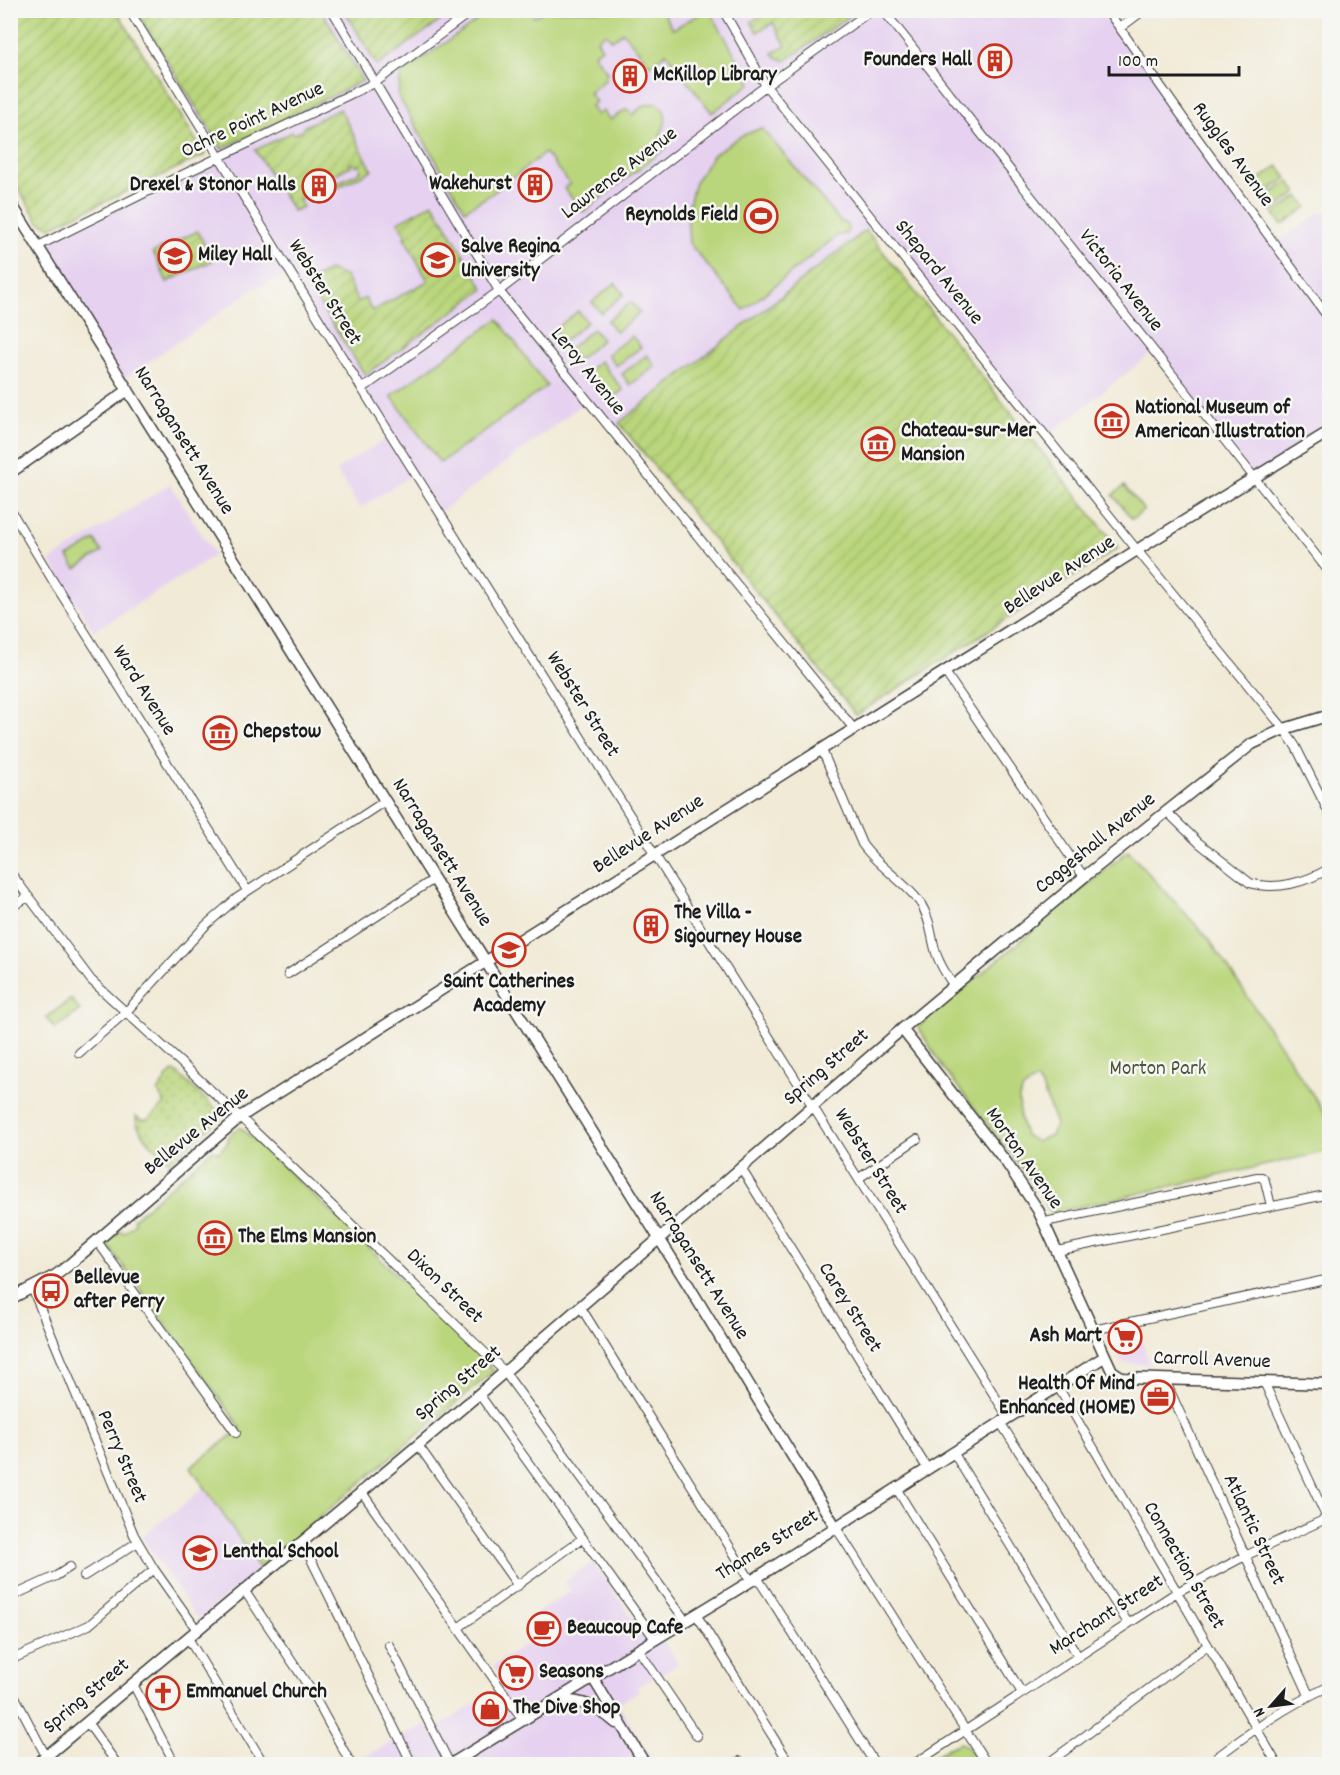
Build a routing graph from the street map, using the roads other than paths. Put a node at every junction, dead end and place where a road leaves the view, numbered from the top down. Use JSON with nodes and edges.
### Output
{"nodes":[{"id":1,"x":129,"y":10,"type":"edge"},
{"id":2,"x":333,"y":10,"type":"edge"},
{"id":3,"x":473,"y":10,"type":"edge"},
{"id":4,"x":723,"y":10,"type":"edge"},
{"id":5,"x":872,"y":10,"type":"edge"},
{"id":6,"x":883,"y":10,"type":"edge"},
{"id":7,"x":1107,"y":10,"type":"edge"},
{"id":8,"x":1144,"y":10,"type":"edge"},
{"id":9,"x":1120,"y":28,"type":"junction"},
{"id":10,"x":376,"y":82,"type":"junction"},
{"id":11,"x":766,"y":86,"type":"junction"},
{"id":12,"x":218,"y":158,"type":"junction"},
{"id":13,"x":10,"y":202,"type":"edge"},
{"id":14,"x":38,"y":246,"type":"junction"},
{"id":15,"x":498,"y":291,"type":"junction"},
{"id":16,"x":1329,"y":320,"type":"edge"},
{"id":17,"x":362,"y":389,"type":"junction"},
{"id":18,"x":128,"y":390,"type":"junction"},
{"id":19,"x":1329,"y":431,"type":"edge"},
{"id":20,"x":10,"y":473,"type":"edge"},
{"id":21,"x":1255,"y":477,"type":"junction"},
{"id":22,"x":10,"y":509,"type":"edge"},
{"id":23,"x":1137,"y":550,"type":"junction"},
{"id":24,"x":1329,"y":573,"type":"edge"},
{"id":25,"x":945,"y":672,"type":"junction"},
{"id":26,"x":1329,"y":715,"type":"edge"},
{"id":27,"x":854,"y":729,"type":"junction"},
{"id":28,"x":1284,"y":729,"type":"junction"},
{"id":29,"x":822,"y":750,"type":"junction"},
{"id":30,"x":385,"y":801,"type":"junction"},
{"id":31,"x":1166,"y":811,"type":"junction"},
{"id":32,"x":1329,"y":815,"type":"edge"},
{"id":33,"x":655,"y":855,"type":"junction"},
{"id":34,"x":1329,"y":868,"type":"edge"},
{"id":35,"x":10,"y":873,"type":"edge"},
{"id":36,"x":1084,"y":877,"type":"junction"},
{"id":37,"x":434,"y":879,"type":"junction"},
{"id":38,"x":247,"y":890,"type":"junction"},
{"id":39,"x":28,"y":897,"type":"junction"},
{"id":40,"x":10,"y":908,"type":"edge"},
{"id":41,"x":486,"y":962,"type":"junction"},
{"id":42,"x":288,"y":974,"type":"dead end"},
{"id":43,"x":954,"y":986,"type":"junction"},
{"id":44,"x":126,"y":1012,"type":"junction"},
{"id":45,"x":902,"y":1029,"type":"junction"},
{"id":46,"x":79,"y":1053,"type":"dead end"},
{"id":47,"x":814,"y":1105,"type":"junction"},
{"id":48,"x":240,"y":1117,"type":"junction"},
{"id":49,"x":917,"y":1139,"type":"dead end"},
{"id":50,"x":741,"y":1168,"type":"junction"},
{"id":51,"x":859,"y":1178,"type":"junction"},
{"id":52,"x":1329,"y":1194,"type":"edge"},
{"id":53,"x":1271,"y":1206,"type":"junction"},
{"id":54,"x":1045,"y":1222,"type":"junction"},
{"id":55,"x":659,"y":1239,"type":"junction"},
{"id":56,"x":97,"y":1241,"type":"junction"},
{"id":57,"x":1057,"y":1251,"type":"junction"},
{"id":58,"x":1329,"y":1279,"type":"edge"},
{"id":59,"x":32,"y":1288,"type":"junction"},
{"id":60,"x":10,"y":1299,"type":"edge"},
{"id":61,"x":580,"y":1306,"type":"junction"},
{"id":62,"x":1094,"y":1330,"type":"junction"},
{"id":63,"x":1104,"y":1357,"type":"junction"},
{"id":64,"x":504,"y":1371,"type":"junction"},
{"id":65,"x":1165,"y":1380,"type":"junction"},
{"id":66,"x":1264,"y":1382,"type":"junction"},
{"id":67,"x":1329,"y":1384,"type":"edge"},
{"id":68,"x":1057,"y":1385,"type":"junction"},
{"id":69,"x":479,"y":1394,"type":"junction"},
{"id":70,"x":1004,"y":1419,"type":"junction"},
{"id":71,"x":236,"y":1433,"type":"dead end"},
{"id":72,"x":418,"y":1445,"type":"junction"},
{"id":73,"x":953,"y":1452,"type":"junction"},
{"id":74,"x":927,"y":1468,"type":"junction"},
{"id":75,"x":896,"y":1488,"type":"junction"},
{"id":76,"x":361,"y":1491,"type":"junction"},
{"id":77,"x":1328,"y":1520,"type":"edge"},
{"id":78,"x":835,"y":1526,"type":"junction"},
{"id":79,"x":583,"y":1538,"type":"junction"},
{"id":80,"x":302,"y":1541,"type":"junction"},
{"id":81,"x":138,"y":1542,"type":"junction"},
{"id":82,"x":1245,"y":1556,"type":"junction"},
{"id":83,"x":70,"y":1567,"type":"dead end"},
{"id":84,"x":154,"y":1569,"type":"junction"},
{"id":85,"x":84,"y":1576,"type":"dead end"},
{"id":86,"x":754,"y":1579,"type":"junction"},
{"id":87,"x":518,"y":1586,"type":"junction"},
{"id":88,"x":244,"y":1590,"type":"junction"},
{"id":89,"x":1177,"y":1592,"type":"junction"},
{"id":90,"x":10,"y":1597,"type":"edge"},
{"id":91,"x":696,"y":1614,"type":"junction"},
{"id":92,"x":685,"y":1620,"type":"junction"},
{"id":93,"x":1128,"y":1623,"type":"junction"},
{"id":94,"x":458,"y":1628,"type":"junction"},
{"id":95,"x":197,"y":1630,"type":"junction"},
{"id":96,"x":188,"y":1638,"type":"junction"},
{"id":97,"x":655,"y":1639,"type":"junction"},
{"id":98,"x":389,"y":1645,"type":"dead end"},
{"id":99,"x":1208,"y":1645,"type":"junction"},
{"id":100,"x":638,"y":1649,"type":"junction"},
{"id":101,"x":1078,"y":1656,"type":"junction"},
{"id":102,"x":10,"y":1660,"type":"edge"},
{"id":103,"x":593,"y":1678,"type":"junction"},
{"id":104,"x":133,"y":1684,"type":"junction"},
{"id":105,"x":1329,"y":1686,"type":"edge"},
{"id":106,"x":10,"y":1687,"type":"edge"},
{"id":107,"x":1022,"y":1693,"type":"junction"},
{"id":108,"x":1309,"y":1695,"type":"junction"},
{"id":109,"x":13,"y":1699,"type":"edge"},
{"id":110,"x":556,"y":1701,"type":"junction"},
{"id":111,"x":523,"y":1720,"type":"junction"},
{"id":112,"x":87,"y":1722,"type":"junction"},
{"id":113,"x":1256,"y":1728,"type":"junction"},
{"id":114,"x":623,"y":1729,"type":"junction"},
{"id":115,"x":964,"y":1731,"type":"junction"},
{"id":116,"x":697,"y":1736,"type":"dead end"},
{"id":117,"x":44,"y":1762,"type":"edge"},
{"id":118,"x":117,"y":1764,"type":"edge"},
{"id":119,"x":175,"y":1764,"type":"edge"},
{"id":120,"x":264,"y":1764,"type":"edge"},
{"id":121,"x":351,"y":1764,"type":"edge"},
{"id":122,"x":412,"y":1764,"type":"edge"},
{"id":123,"x":450,"y":1764,"type":"edge"},
{"id":124,"x":645,"y":1764,"type":"edge"},
{"id":125,"x":790,"y":1764,"type":"edge"},
{"id":126,"x":875,"y":1764,"type":"edge"},
{"id":127,"x":914,"y":1764,"type":"edge"},
{"id":128,"x":987,"y":1764,"type":"edge"},
{"id":129,"x":1047,"y":1764,"type":"edge"},
{"id":130,"x":1208,"y":1764,"type":"edge"},
{"id":131,"x":1277,"y":1764,"type":"edge"}],
"edges":[{"from":1,"to":12,"type":"street","name":"Webster Street"},
{"from":2,"to":10,"type":"street","name":"Leroy Avenue"},
{"from":3,"to":10,"type":"street","name":"Ochre Point Avenue"},
{"from":4,"to":11,"type":"street","name":"Shepard Avenue"},
{"from":5,"to":11,"type":"street","name":"Lawrence Avenue"},
{"from":6,"to":21,"type":"street","name":"Victoria Avenue"},
{"from":7,"to":9,"type":"street","name":"Ruggles Avenue"},
{"from":8,"to":9,"type":"street"},
{"from":9,"to":16,"type":"street","name":"Ruggles Avenue"},
{"from":10,"to":12,"type":"street","name":"Ochre Point Avenue"},
{"from":10,"to":15,"type":"street","name":"Leroy Avenue"},
{"from":11,"to":15,"type":"street","name":"Lawrence Avenue"},
{"from":11,"to":23,"type":"street","name":"Shepard Avenue"},
{"from":12,"to":14,"type":"street","name":"Ochre Point Avenue"},
{"from":12,"to":17,"type":"street","name":"Webster Street"},
{"from":13,"to":14,"type":"main road","name":"Narragansett Avenue"},
{"from":14,"to":18,"type":"main road","name":"Narragansett Avenue"},
{"from":15,"to":17,"type":"street","name":"Lawrence Avenue"},
{"from":15,"to":27,"type":"street","name":"Leroy Avenue"},
{"from":17,"to":33,"type":"street","name":"Webster Street"},
{"from":18,"to":20,"type":"main road"},
{"from":18,"to":30,"type":"main road","name":"Narragansett Avenue"},
{"from":19,"to":21,"type":"main road","name":"Bellevue Avenue"},
{"from":21,"to":23,"type":"main road","name":"Bellevue Avenue"},
{"from":21,"to":24,"type":"street","name":"Victoria Avenue"},
{"from":22,"to":38,"type":"street","name":"Ward Avenue"},
{"from":23,"to":25,"type":"main road","name":"Bellevue Avenue"},
{"from":23,"to":28,"type":"street","name":"Shepard Avenue"},
{"from":25,"to":27,"type":"main road","name":"Bellevue Avenue"},
{"from":25,"to":36,"type":"street"},
{"from":26,"to":28,"type":"main road","name":"Coggeshall Avenue"},
{"from":27,"to":29,"type":"main road","name":"Bellevue Avenue"},
{"from":28,"to":31,"type":"main road","name":"Coggeshall Avenue"},
{"from":28,"to":32,"type":"street","name":"Shepard Avenue"},
{"from":29,"to":33,"type":"main road","name":"Bellevue Avenue"},
{"from":29,"to":43,"type":"street"},
{"from":30,"to":37,"type":"main road","name":"Narragansett Avenue"},
{"from":30,"to":38,"type":"street"},
{"from":31,"to":34,"type":"street"},
{"from":31,"to":36,"type":"main road","name":"Coggeshall Avenue"},
{"from":33,"to":41,"type":"main road","name":"Bellevue Avenue"},
{"from":33,"to":47,"type":"street","name":"Webster Street"},
{"from":35,"to":39,"type":"street","name":"Dixon Street"},
{"from":36,"to":43,"type":"main road","name":"Coggeshall Avenue"},
{"from":37,"to":41,"type":"main road","name":"Narragansett Avenue"},
{"from":37,"to":42,"type":"street"},
{"from":38,"to":44,"type":"street"},
{"from":39,"to":40,"type":"street"},
{"from":39,"to":44,"type":"street","name":"Dixon Street"},
{"from":41,"to":48,"type":"main road","name":"Bellevue Avenue"},
{"from":41,"to":55,"type":"main road","name":"Narragansett Avenue"},
{"from":43,"to":45,"type":"main road","name":"Coggeshall Avenue"},
{"from":44,"to":46,"type":"street"},
{"from":44,"to":48,"type":"street","name":"Dixon Street"},
{"from":45,"to":47,"type":"main road","name":"Spring Street"},
{"from":45,"to":54,"type":"main road","name":"Morton Avenue"},
{"from":47,"to":50,"type":"main road","name":"Spring Street"},
{"from":47,"to":51,"type":"street","name":"Webster Street"},
{"from":48,"to":56,"type":"main road","name":"Bellevue Avenue"},
{"from":48,"to":64,"type":"street","name":"Dixon Street"},
{"from":49,"to":51,"type":"street"},
{"from":50,"to":55,"type":"main road","name":"Spring Street"},
{"from":50,"to":74,"type":"street","name":"Carey Street"},
{"from":51,"to":70,"type":"street","name":"Webster Street"},
{"from":52,"to":53,"type":"street"},
{"from":53,"to":54,"type":"street"},
{"from":53,"to":57,"type":"street"},
{"from":54,"to":57,"type":"main road","name":"Morton Avenue"},
{"from":55,"to":61,"type":"main road","name":"Spring Street"},
{"from":55,"to":78,"type":"main road","name":"Narragansett Avenue"},
{"from":56,"to":59,"type":"main road","name":"Bellevue Avenue"},
{"from":56,"to":71,"type":"street"},
{"from":57,"to":62,"type":"main road","name":"Morton Avenue"},
{"from":58,"to":62,"type":"street"},
{"from":59,"to":60,"type":"main road","name":"Bellevue Avenue"},
{"from":59,"to":81,"type":"street","name":"Perry Street"},
{"from":61,"to":64,"type":"main road","name":"Spring Street"},
{"from":61,"to":86,"type":"street"},
{"from":62,"to":63,"type":"main road","name":"Morton Avenue"},
{"from":63,"to":65,"type":"main road","name":"Carroll Avenue"},
{"from":63,"to":68,"type":"main road","name":"Thames Street"},
{"from":64,"to":69,"type":"main road","name":"Spring Street"},
{"from":64,"to":92,"type":"street","name":"Dixon Street"},
{"from":65,"to":66,"type":"main road","name":"Carroll Avenue"},
{"from":65,"to":82,"type":"street","name":"Atlantic Street"},
{"from":66,"to":67,"type":"main road","name":"Carroll Avenue"},
{"from":66,"to":77,"type":"street"},
{"from":68,"to":70,"type":"main road","name":"Thames Street"},
{"from":68,"to":89,"type":"street","name":"Connection Street"},
{"from":69,"to":72,"type":"main road","name":"Spring Street"},
{"from":69,"to":79,"type":"street"},
{"from":70,"to":73,"type":"main road","name":"Thames Street"},
{"from":70,"to":93,"type":"street","name":"Webster Street"},
{"from":72,"to":76,"type":"main road","name":"Spring Street"},
{"from":72,"to":87,"type":"street"},
{"from":73,"to":74,"type":"main road","name":"Thames Street"},
{"from":73,"to":101,"type":"street"},
{"from":74,"to":75,"type":"main road","name":"Thames Street"},
{"from":75,"to":78,"type":"main road","name":"Thames Street"},
{"from":75,"to":107,"type":"street"},
{"from":76,"to":80,"type":"main road","name":"Spring Street"},
{"from":76,"to":94,"type":"street"},
{"from":77,"to":82,"type":"street","name":"Marchant Street"},
{"from":78,"to":86,"type":"main road","name":"Thames Street"},
{"from":78,"to":115,"type":"street"},
{"from":79,"to":87,"type":"street"},
{"from":79,"to":97,"type":"street"},
{"from":80,"to":88,"type":"main road","name":"Spring Street"},
{"from":80,"to":122,"type":"street"},
{"from":81,"to":84,"type":"street","name":"Perry Street"},
{"from":81,"to":85,"type":"street"},
{"from":82,"to":89,"type":"street","name":"Marchant Street"},
{"from":82,"to":108,"type":"street","name":"Atlantic Street"},
{"from":83,"to":90,"type":"street"},
{"from":84,"to":95,"type":"street","name":"Perry Street"},
{"from":84,"to":102,"type":"street"},
{"from":86,"to":91,"type":"main road","name":"Thames Street"},
{"from":86,"to":126,"type":"street"},
{"from":87,"to":94,"type":"street"},
{"from":88,"to":95,"type":"main road","name":"Spring Street"},
{"from":88,"to":121,"type":"street"},
{"from":89,"to":93,"type":"street","name":"Marchant Street"},
{"from":89,"to":99,"type":"street","name":"Connection Street"},
{"from":91,"to":92,"type":"main road","name":"Thames Street"},
{"from":91,"to":125,"type":"street"},
{"from":92,"to":97,"type":"main road","name":"Thames Street"},
{"from":93,"to":101,"type":"street","name":"Marchant Street"},
{"from":94,"to":111,"type":"street"},
{"from":95,"to":96,"type":"main road","name":"Spring Street"},
{"from":96,"to":104,"type":"main road","name":"Spring Street"},
{"from":96,"to":120,"type":"street"},
{"from":97,"to":100,"type":"main road","name":"Thames Street"},
{"from":98,"to":123,"type":"street"},
{"from":99,"to":113,"type":"street","name":"Connection Street"},
{"from":99,"to":129,"type":"street"},
{"from":100,"to":103,"type":"main road","name":"Thames Street"},
{"from":100,"to":116,"type":"street"},
{"from":101,"to":107,"type":"street","name":"Marchant Street"},
{"from":103,"to":110,"type":"main road","name":"Thames Street"},
{"from":103,"to":114,"type":"main road"},
{"from":104,"to":112,"type":"main road","name":"Spring Street"},
{"from":104,"to":119,"type":"street"},
{"from":105,"to":108,"type":"street"},
{"from":106,"to":109,"type":"street"},
{"from":107,"to":115,"type":"street","name":"Marchant Street"},
{"from":108,"to":113,"type":"street"},
{"from":109,"to":117,"type":"street"},
{"from":110,"to":111,"type":"main road","name":"Thames Street"},
{"from":110,"to":114,"type":"main road"},
{"from":111,"to":123,"type":"main road","name":"Thames Street"},
{"from":112,"to":117,"type":"main road","name":"Spring Street"},
{"from":112,"to":118,"type":"street"},
{"from":113,"to":130,"type":"street"},
{"from":113,"to":131,"type":"street","name":"Connection Street"},
{"from":114,"to":124,"type":"main road"},
{"from":115,"to":127,"type":"street","name":"Marchant Street"},
{"from":115,"to":128,"type":"street"}]}
